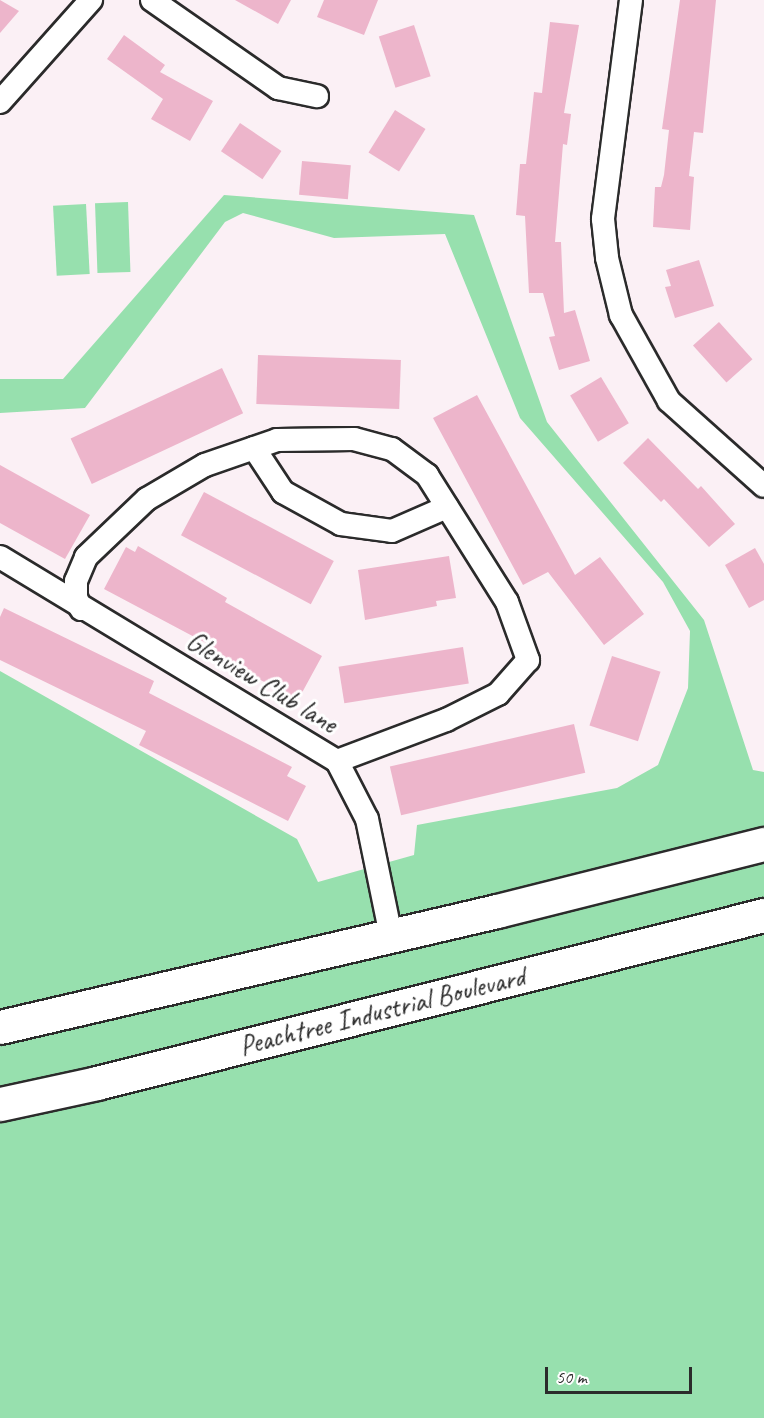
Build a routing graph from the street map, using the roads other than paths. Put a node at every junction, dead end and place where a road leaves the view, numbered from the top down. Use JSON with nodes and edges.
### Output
{"nodes":[{"id":1,"x":91,"y":0,"type":"edge"},
{"id":2,"x":152,"y":0,"type":"edge"},
{"id":3,"x":631,"y":0,"type":"edge"},
{"id":4,"x":317,"y":96,"type":"dead end"},
{"id":5,"x":0,"y":102,"type":"edge"},
{"id":6,"x":254,"y":448,"type":"junction"},
{"id":7,"x":764,"y":486,"type":"edge"},
{"id":8,"x":447,"y":507,"type":"junction"},
{"id":9,"x":0,"y":557,"type":"edge"},
{"id":10,"x":81,"y":609,"type":"junction"},
{"id":11,"x":337,"y":761,"type":"junction"},
{"id":12,"x":764,"y":844,"type":"edge"},
{"id":13,"x":764,"y":915,"type":"edge"},
{"id":14,"x":391,"y":936,"type":"junction"},
{"id":15,"x":0,"y":1027,"type":"edge"},
{"id":16,"x":0,"y":1104,"type":"edge"}],
"edges":[{"from":1,"to":5,"type":"street"},
{"from":2,"to":4,"type":"street"},
{"from":3,"to":7,"type":"street"},
{"from":6,"to":8,"type":"street"},
{"from":6,"to":8,"type":"street"},
{"from":6,"to":10,"type":"street"},
{"from":8,"to":11,"type":"street"},
{"from":9,"to":10,"type":"street","name":"Glenview Club lane"},
{"from":10,"to":11,"type":"street","name":"Glenview Club lane"},
{"from":11,"to":14,"type":"street","name":"Glenview Club lane"},
{"from":12,"to":14,"type":"highway"},
{"from":13,"to":16,"type":"highway","name":"Peachtree Industrial Boulevard"},
{"from":14,"to":15,"type":"highway"}]}
